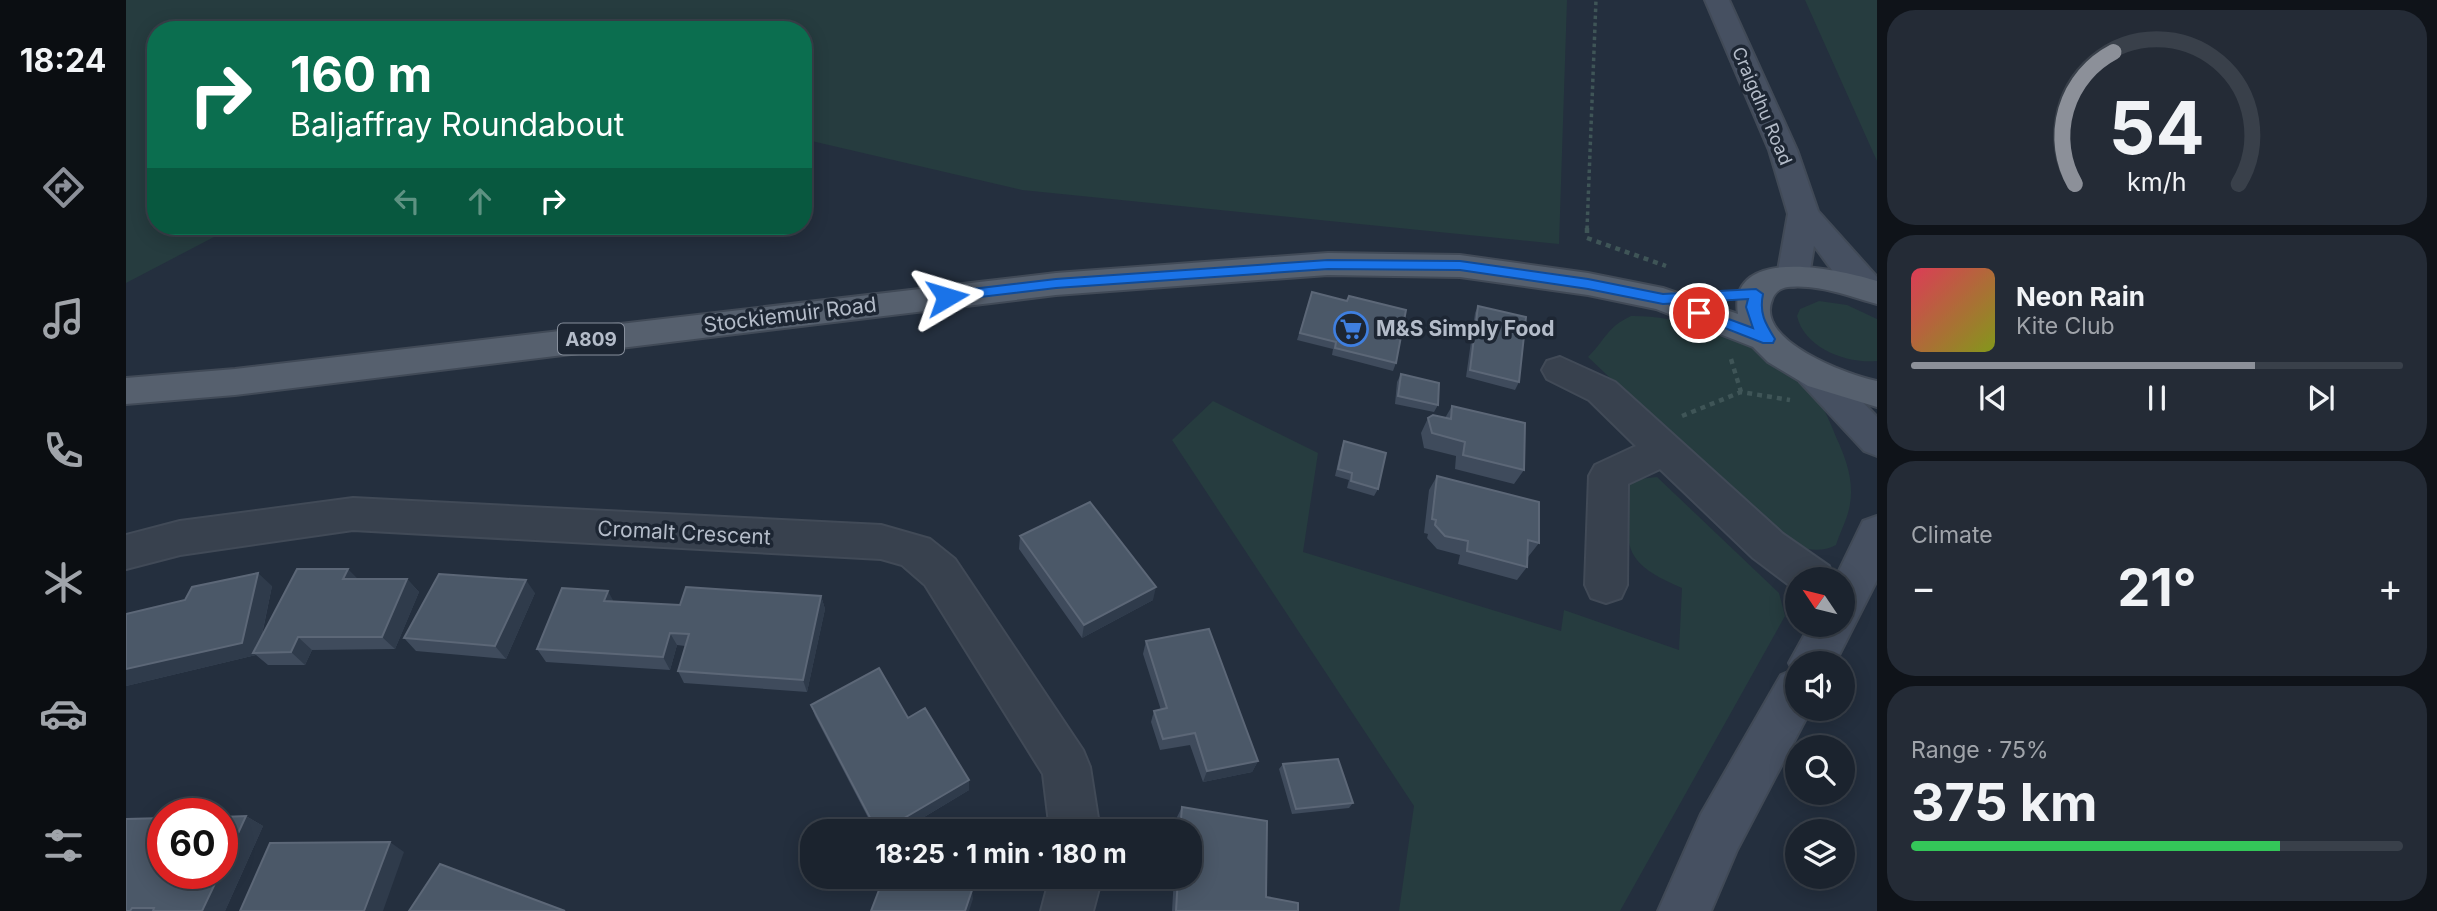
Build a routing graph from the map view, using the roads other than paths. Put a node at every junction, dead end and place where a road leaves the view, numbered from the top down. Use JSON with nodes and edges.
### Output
{"nodes":[{"id":1,"x":1717,"y":0,"type":"edge"},
{"id":2,"x":1803,"y":214,"type":"junction"},
{"id":3,"x":1793,"y":276,"type":"junction"},
{"id":4,"x":1667,"y":283,"type":"junction"},
{"id":5,"x":1873,"y":291,"type":"edge"},
{"id":6,"x":1756,"y":294,"type":"junction"},
{"id":7,"x":1768,"y":339,"type":"junction"},
{"id":8,"x":1560,"y":370,"type":"dead end"},
{"id":9,"x":1804,"y":387,"type":"junction"},
{"id":10,"x":126,"y":391,"type":"edge"},
{"id":11,"x":1877,"y":394,"type":"edge"},
{"id":12,"x":1877,"y":441,"type":"edge"},
{"id":13,"x":1663,"y":450,"type":"junction"},
{"id":14,"x":1877,"y":533,"type":"edge"},
{"id":15,"x":126,"y":552,"type":"edge"},
{"id":16,"x":1794,"y":567,"type":"edge"},
{"id":17,"x":1855,"y":569,"type":"edge"},
{"id":18,"x":1606,"y":585,"type":"dead end"},
{"id":19,"x":1785,"y":712,"type":"edge"},
{"id":20,"x":1073,"y":819,"type":"edge"},
{"id":21,"x":1073,"y":889,"type":"edge"},
{"id":22,"x":1067,"y":911,"type":"edge"},
{"id":23,"x":1684,"y":911,"type":"edge"}],
"edges":[{"from":1,"to":2,"type":"main road","name":"Craigdhu Road"},
{"from":2,"to":3,"type":"main road","name":"Craigdhu Road"},
{"from":2,"to":5,"type":"main road","name":"Craigdhu Road"},
{"from":3,"to":5,"type":"main road"},
{"from":3,"to":6,"type":"main road"},
{"from":4,"to":6,"type":"main road","name":"Stockiemuir Road","number":"A809"},
{"from":4,"to":7,"type":"main road","name":"Stockiemuir Road","number":"A809"},
{"from":4,"to":10,"type":"main road","name":"Stockiemuir Road","number":"A809"},
{"from":6,"to":7,"type":"main road"},
{"from":7,"to":9,"type":"main road"},
{"from":8,"to":13,"type":"street"},
{"from":9,"to":11,"type":"main road"},
{"from":9,"to":12,"type":"main road"},
{"from":13,"to":16,"type":"street"},
{"from":13,"to":18,"type":"street"},
{"from":14,"to":17,"type":"main road"},
{"from":15,"to":20,"type":"street","name":"Cromalt Crescent"},
{"from":19,"to":23,"type":"main road"},
{"from":21,"to":22,"type":"street"}]}
